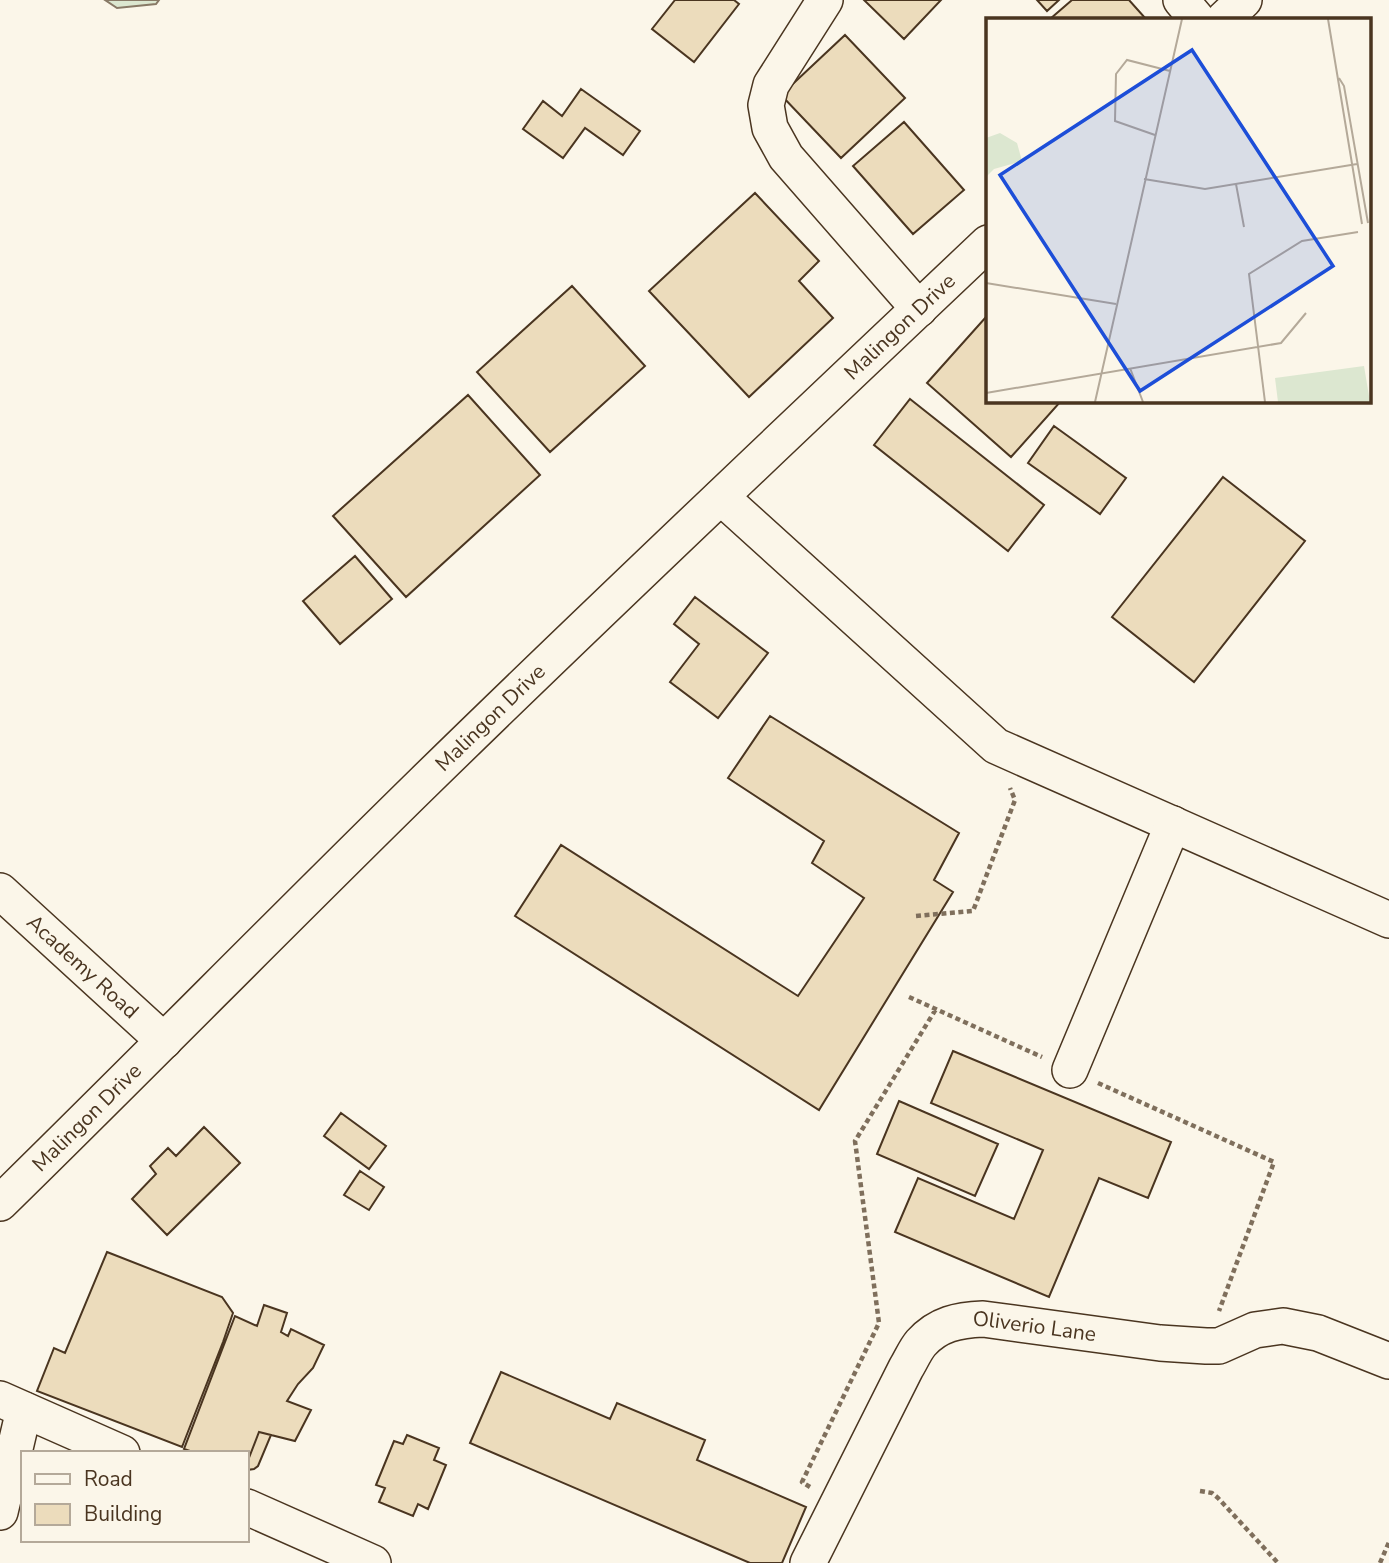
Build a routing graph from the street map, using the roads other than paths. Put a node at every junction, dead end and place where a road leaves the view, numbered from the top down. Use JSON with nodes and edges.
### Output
{"nodes":[{"id":1,"x":825,"y":0,"type":"edge"},
{"id":2,"x":1181,"y":0,"type":"edge"},
{"id":3,"x":1244,"y":0,"type":"edge"},
{"id":4,"x":1196,"y":18,"type":"edge"},
{"id":5,"x":1225,"y":18,"type":"edge"},
{"id":6,"x":986,"y":245,"type":"edge"},
{"id":7,"x":919,"y":309,"type":"junction"},
{"id":8,"x":721,"y":497,"type":"junction"},
{"id":9,"x":1173,"y":824,"type":"junction"},
{"id":10,"x":0,"y":891,"type":"edge"},
{"id":11,"x":1389,"y":920,"type":"edge"},
{"id":12,"x":164,"y":1041,"type":"junction"},
{"id":13,"x":1070,"y":1070,"type":"dead end"},
{"id":14,"x":0,"y":1203,"type":"edge"},
{"id":15,"x":1389,"y":1362,"type":"edge"},
{"id":16,"x":12,"y":1404,"type":"edge"},
{"id":17,"x":118,"y":1451,"type":"edge"},
{"id":18,"x":248,"y":1507,"type":"edge"},
{"id":19,"x":0,"y":1512,"type":"edge"},
{"id":20,"x":373,"y":1563,"type":"edge"},
{"id":21,"x":808,"y":1563,"type":"edge"}],
"edges":[{"from":1,"to":7,"type":"street"},
{"from":2,"to":4,"type":"street"},
{"from":3,"to":5,"type":"street"},
{"from":6,"to":7,"type":"street","name":"Malingon Drive"},
{"from":7,"to":8,"type":"street","name":"Malingon Drive"},
{"from":8,"to":9,"type":"street"},
{"from":8,"to":12,"type":"street","name":"Malingon Drive"},
{"from":9,"to":11,"type":"street"},
{"from":9,"to":13,"type":"street"},
{"from":10,"to":12,"type":"street","name":"Academy Road"},
{"from":12,"to":14,"type":"street","name":"Malingon Drive"},
{"from":15,"to":21,"type":"street","name":"Oliverio Lane"},
{"from":16,"to":17,"type":"street"},
{"from":16,"to":19,"type":"street"},
{"from":18,"to":20,"type":"street"}]}
